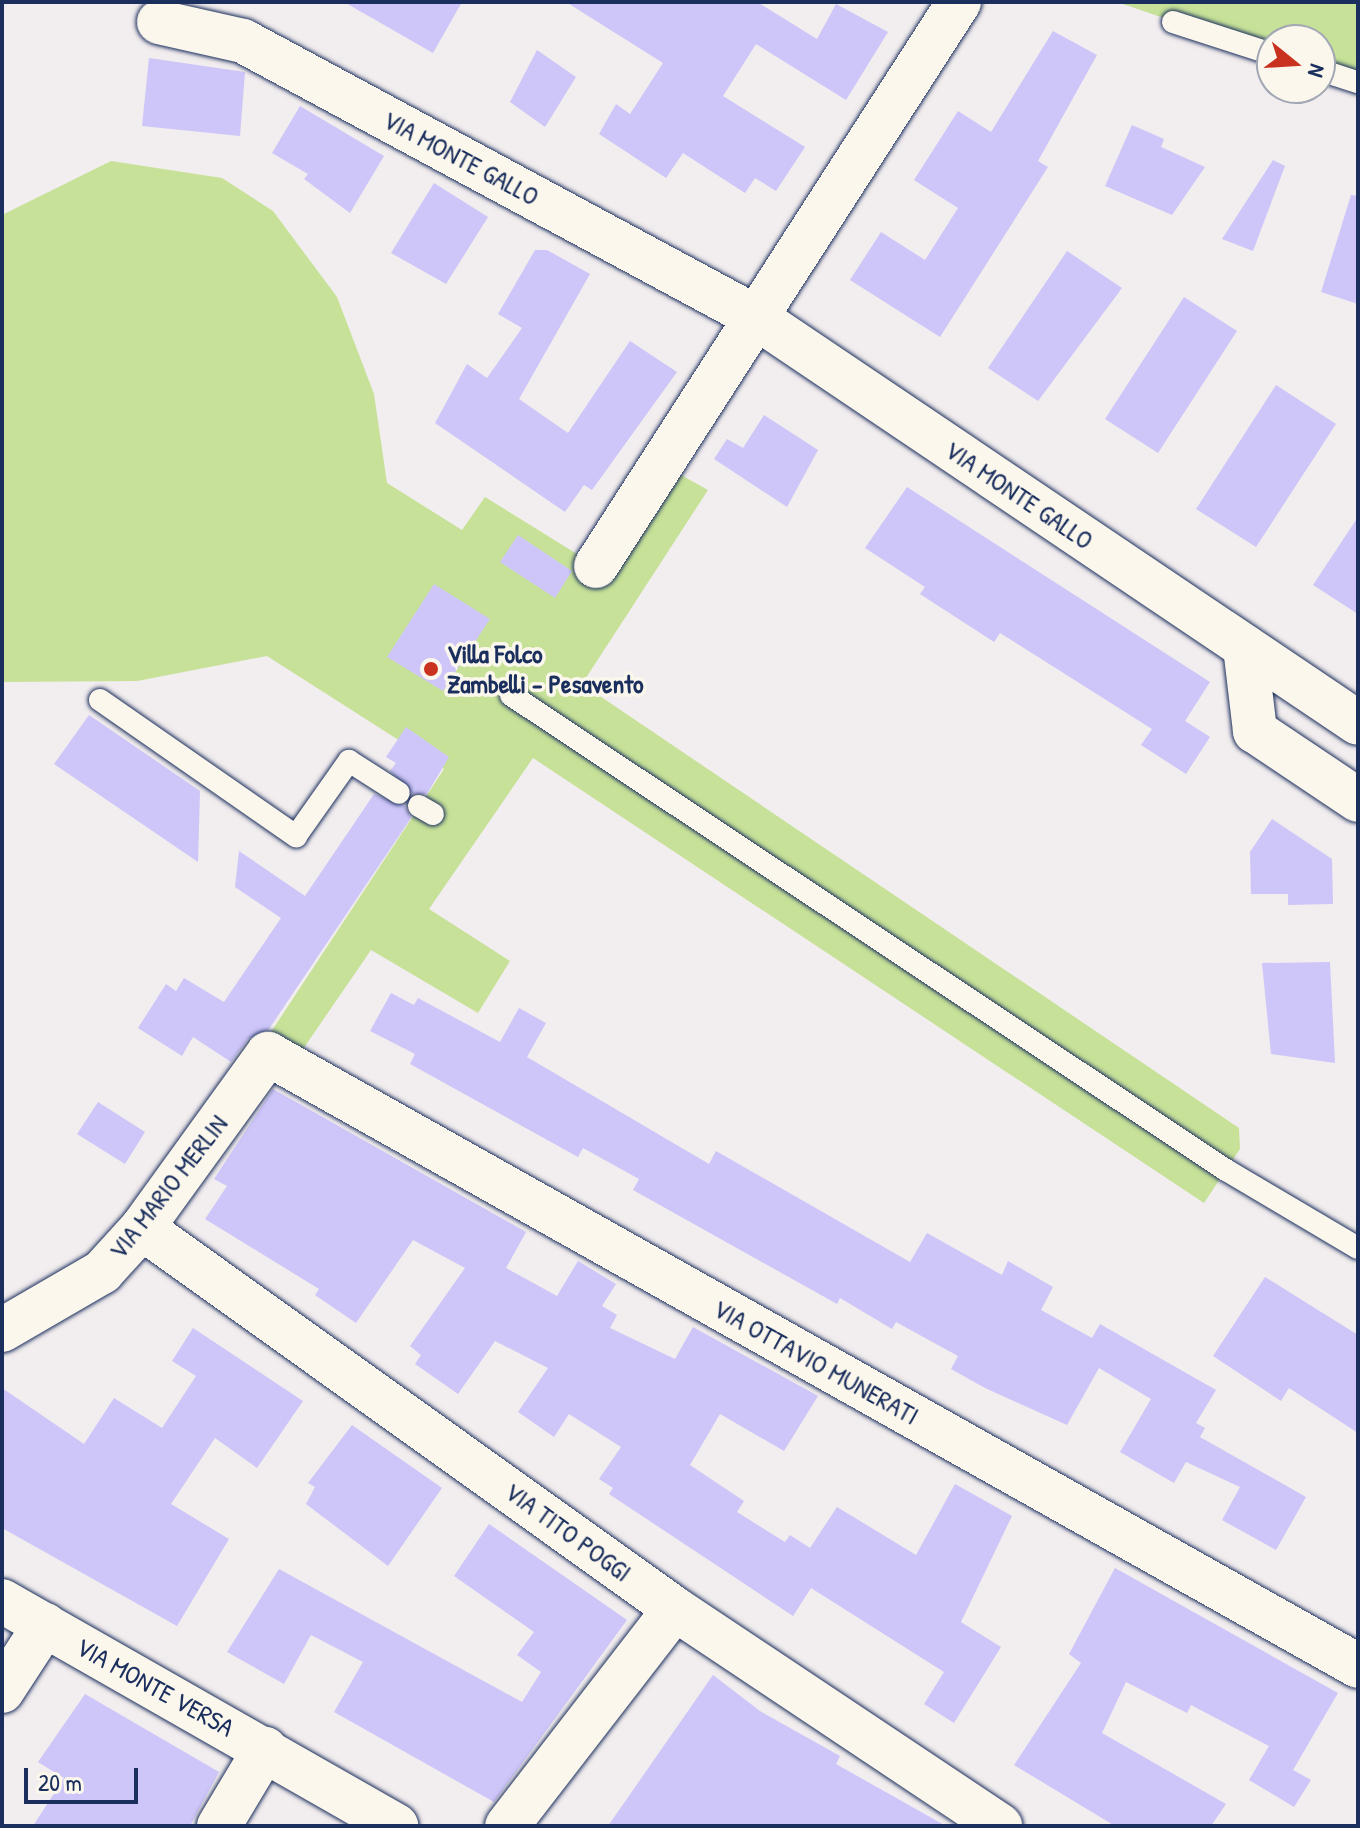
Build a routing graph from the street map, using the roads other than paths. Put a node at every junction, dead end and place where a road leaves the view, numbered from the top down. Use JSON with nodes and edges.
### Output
{"nodes":[{"id":1,"x":959,"y":2,"type":"edge"},
{"id":2,"x":159,"y":22,"type":"dead end"},
{"id":3,"x":1173,"y":22,"type":"dead end"},
{"id":4,"x":1256,"y":49,"type":"edge"},
{"id":5,"x":1336,"y":75,"type":"edge"},
{"id":6,"x":1358,"y":82,"type":"edge"},
{"id":7,"x":754,"y":316,"type":"junction"},
{"id":8,"x":596,"y":566,"type":"dead end"},
{"id":9,"x":1245,"y":647,"type":"junction"},
{"id":10,"x":511,"y":695,"type":"dead end"},
{"id":11,"x":100,"y":700,"type":"dead end"},
{"id":12,"x":1358,"y":723,"type":"edge"},
{"id":13,"x":399,"y":793,"type":"dead end"},
{"id":14,"x":1358,"y":800,"type":"edge"},
{"id":15,"x":275,"y":1058,"type":"joint"},
{"id":16,"x":142,"y":1228,"type":"junction"},
{"id":17,"x":1358,"y":1248,"type":"edge"},
{"id":18,"x":2,"y":1330,"type":"edge"},
{"id":19,"x":2,"y":1601,"type":"edge"},
{"id":20,"x":675,"y":1609,"type":"junction"},
{"id":21,"x":45,"y":1625,"type":"junction"},
{"id":22,"x":1358,"y":1666,"type":"edge"},
{"id":23,"x":2,"y":1691,"type":"edge"},
{"id":24,"x":265,"y":1749,"type":"junction"},
{"id":25,"x":219,"y":1826,"type":"edge"},
{"id":26,"x":396,"y":1826,"type":"edge"},
{"id":27,"x":507,"y":1826,"type":"edge"},
{"id":28,"x":1000,"y":1826,"type":"edge"}],
"edges":[{"from":1,"to":7,"type":"street"},
{"from":2,"to":7,"type":"street","name":"VIA MONTE GALLO"},
{"from":3,"to":4,"type":"lane"},
{"from":5,"to":6,"type":"lane"},
{"from":7,"to":8,"type":"street"},
{"from":7,"to":9,"type":"street","name":"VIA MONTE GALLO"},
{"from":9,"to":12,"type":"street","name":"VIA MONTE GALLO"},
{"from":9,"to":14,"type":"street"},
{"from":10,"to":17,"type":"lane"},
{"from":11,"to":13,"type":"lane"},
{"from":15,"to":16,"type":"street","name":"VIA MARIO MERLIN"},
{"from":15,"to":22,"type":"street","name":"VIA OTTAVIO MUNERATI"},
{"from":16,"to":18,"type":"street","name":"VIA MARIO MERLIN"},
{"from":16,"to":20,"type":"street","name":"VIA TITO POGGI"},
{"from":19,"to":21,"type":"street","name":"VIA MONTE VERSA"},
{"from":20,"to":27,"type":"street"},
{"from":20,"to":28,"type":"street","name":"VIA TITO POGGI"},
{"from":21,"to":23,"type":"street","name":"VIA MONTE VERSA"},
{"from":21,"to":24,"type":"street","name":"VIA MONTE VERSA"},
{"from":24,"to":25,"type":"street","name":"VIA MONTE VERSA"},
{"from":24,"to":26,"type":"street","name":"VIA MONTE VERSA"}]}
